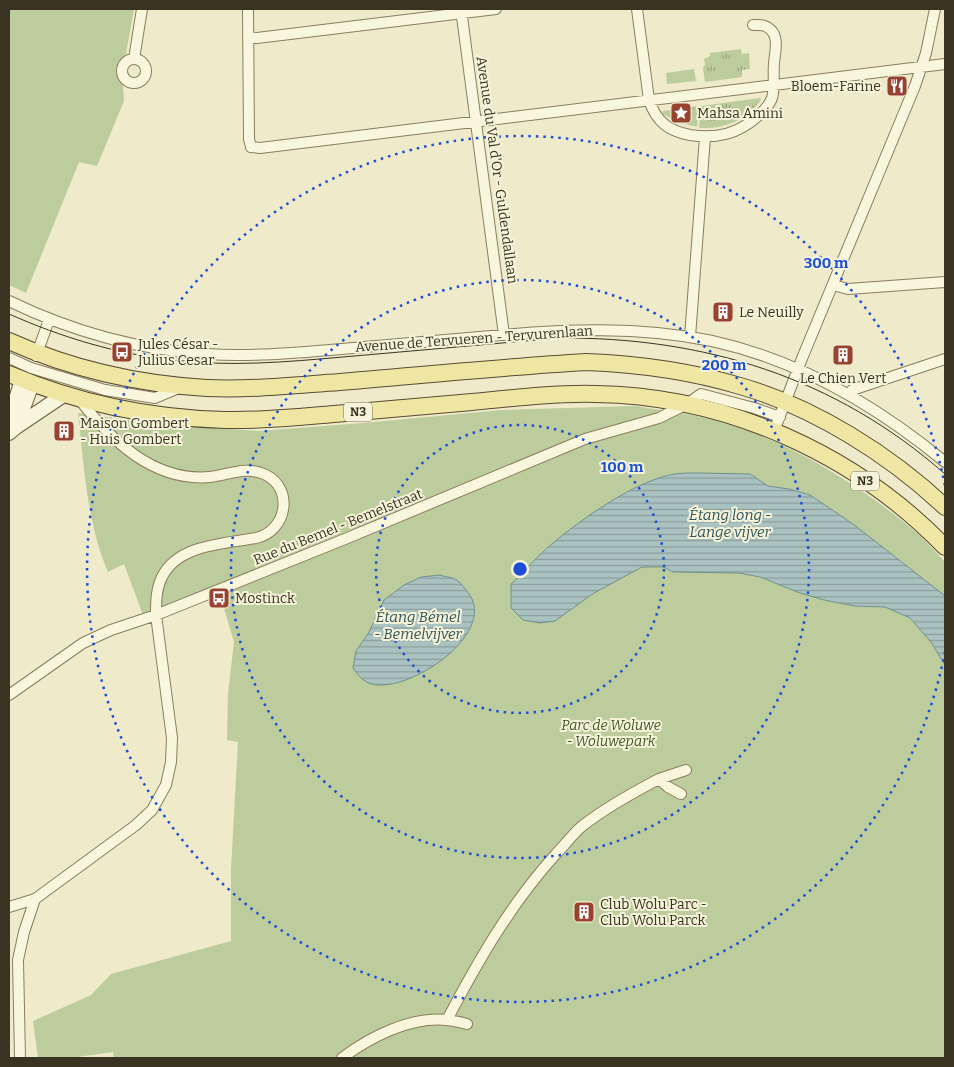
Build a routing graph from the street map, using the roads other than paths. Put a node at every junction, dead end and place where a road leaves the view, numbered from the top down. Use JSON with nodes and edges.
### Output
{"nodes":[{"id":1,"x":142,"y":9,"type":"edge"},
{"id":2,"x":248,"y":9,"type":"edge"},
{"id":3,"x":496,"y":9,"type":"edge"},
{"id":4,"x":638,"y":9,"type":"edge"},
{"id":5,"x":935,"y":9,"type":"edge"},
{"id":6,"x":462,"y":10,"type":"edge"},
{"id":7,"x":753,"y":26,"type":"dead end"},
{"id":8,"x":248,"y":37,"type":"junction"},
{"id":9,"x":134,"y":60,"type":"dead end"},
{"id":10,"x":945,"y":64,"type":"edge"},
{"id":11,"x":922,"y":66,"type":"junction"},
{"id":12,"x":772,"y":84,"type":"junction"},
{"id":13,"x":649,"y":100,"type":"junction"},
{"id":14,"x":477,"y":120,"type":"junction"},
{"id":15,"x":705,"y":137,"type":"junction"},
{"id":16,"x":945,"y":282,"type":"edge"},
{"id":17,"x":833,"y":285,"type":"junction"},
{"id":18,"x":9,"y":301,"type":"edge"},
{"id":19,"x":49,"y":320,"type":"junction"},
{"id":20,"x":504,"y":334,"type":"junction"},
{"id":21,"x":690,"y":337,"type":"junction"},
{"id":22,"x":9,"y":341,"type":"edge"},
{"id":23,"x":37,"y":352,"type":"junction"},
{"id":24,"x":9,"y":358,"type":"edge"},
{"id":25,"x":945,"y":358,"type":"edge"},
{"id":26,"x":798,"y":370,"type":"junction"},
{"id":27,"x":24,"y":376,"type":"edge"},
{"id":28,"x":182,"y":386,"type":"junction"},
{"id":29,"x":850,"y":395,"type":"junction"},
{"id":30,"x":72,"y":397,"type":"junction"},
{"id":31,"x":687,"y":404,"type":"junction"},
{"id":32,"x":780,"y":417,"type":"junction"},
{"id":33,"x":11,"y":423,"type":"edge"},
{"id":34,"x":945,"y":462,"type":"edge"},
{"id":35,"x":945,"y":508,"type":"edge"},
{"id":36,"x":945,"y":547,"type":"edge"},
{"id":37,"x":156,"y":615,"type":"junction"},
{"id":38,"x":9,"y":695,"type":"edge"},
{"id":39,"x":686,"y":770,"type":"dead end"},
{"id":40,"x":659,"y":779,"type":"junction"},
{"id":41,"x":681,"y":794,"type":"dead end"},
{"id":42,"x":36,"y":899,"type":"junction"},
{"id":43,"x":9,"y":907,"type":"edge"},
{"id":44,"x":9,"y":952,"type":"edge"},
{"id":45,"x":18,"y":960,"type":"junction"},
{"id":46,"x":447,"y":1020,"type":"junction"},
{"id":47,"x":467,"y":1024,"type":"dead end"},
{"id":48,"x":20,"y":1058,"type":"edge"},
{"id":49,"x":342,"y":1058,"type":"edge"}],
"edges":[{"from":1,"to":9,"type":"street"},
{"from":2,"to":8,"type":"street"},
{"from":3,"to":6,"type":"street"},
{"from":4,"to":13,"type":"street"},
{"from":5,"to":11,"type":"street"},
{"from":6,"to":8,"type":"street"},
{"from":6,"to":14,"type":"street","name":"Avenue du Val d'Or - Guldendallaan"},
{"from":7,"to":12,"type":"street"},
{"from":8,"to":14,"type":"street"},
{"from":10,"to":11,"type":"street"},
{"from":11,"to":12,"type":"street"},
{"from":11,"to":17,"type":"street"},
{"from":12,"to":13,"type":"street"},
{"from":12,"to":15,"type":"street"},
{"from":13,"to":14,"type":"street"},
{"from":13,"to":15,"type":"street"},
{"from":14,"to":20,"type":"street","name":"Avenue du Val d'Or - Guldendallaan"},
{"from":15,"to":21,"type":"street"},
{"from":16,"to":17,"type":"street"},
{"from":17,"to":26,"type":"street"},
{"from":18,"to":19,"type":"street","name":"Avenue de Tervueren - Tervurenlaan"},
{"from":19,"to":20,"type":"street","name":"Avenue de Tervueren - Tervurenlaan"},
{"from":19,"to":23,"type":"street"},
{"from":20,"to":21,"type":"street","name":"Avenue de Tervueren - Tervurenlaan"},
{"from":21,"to":26,"type":"street","name":"Avenue de Tervueren - Tervurenlaan"},
{"from":22,"to":23,"type":"main road","number":"N3"},
{"from":23,"to":27,"type":"street"},
{"from":23,"to":28,"type":"main road","number":"N3"},
{"from":24,"to":27,"type":"street"},
{"from":25,"to":29,"type":"street"},
{"from":26,"to":29,"type":"street","name":"Avenue de Tervueren - Tervurenlaan"},
{"from":26,"to":32,"type":"street"},
{"from":27,"to":28,"type":"street"},
{"from":27,"to":30,"type":"main road","number":"N3"},
{"from":27,"to":33,"type":"street"},
{"from":28,"to":32,"type":"main road","number":"N3"},
{"from":29,"to":34,"type":"street","name":"Avenue de Tervueren - Tervurenlaan"},
{"from":30,"to":31,"type":"main road","number":"N3"},
{"from":30,"to":33,"type":"street"},
{"from":30,"to":37,"type":"street"},
{"from":31,"to":32,"type":"main road","number":"N3"},
{"from":31,"to":37,"type":"street","name":"Rue du Bemel - Bemelstraat"},
{"from":32,"to":35,"type":"main road","number":"N3"},
{"from":32,"to":36,"type":"main road","number":"N3"},
{"from":37,"to":38,"type":"street","name":"Rue du Bemel - Bemelstraat"},
{"from":37,"to":42,"type":"street"},
{"from":39,"to":40,"type":"street"},
{"from":40,"to":41,"type":"street"},
{"from":40,"to":46,"type":"street"},
{"from":42,"to":43,"type":"street"},
{"from":42,"to":45,"type":"street"},
{"from":44,"to":45,"type":"street"},
{"from":45,"to":48,"type":"street"},
{"from":46,"to":47,"type":"street"},
{"from":46,"to":49,"type":"street"}]}
